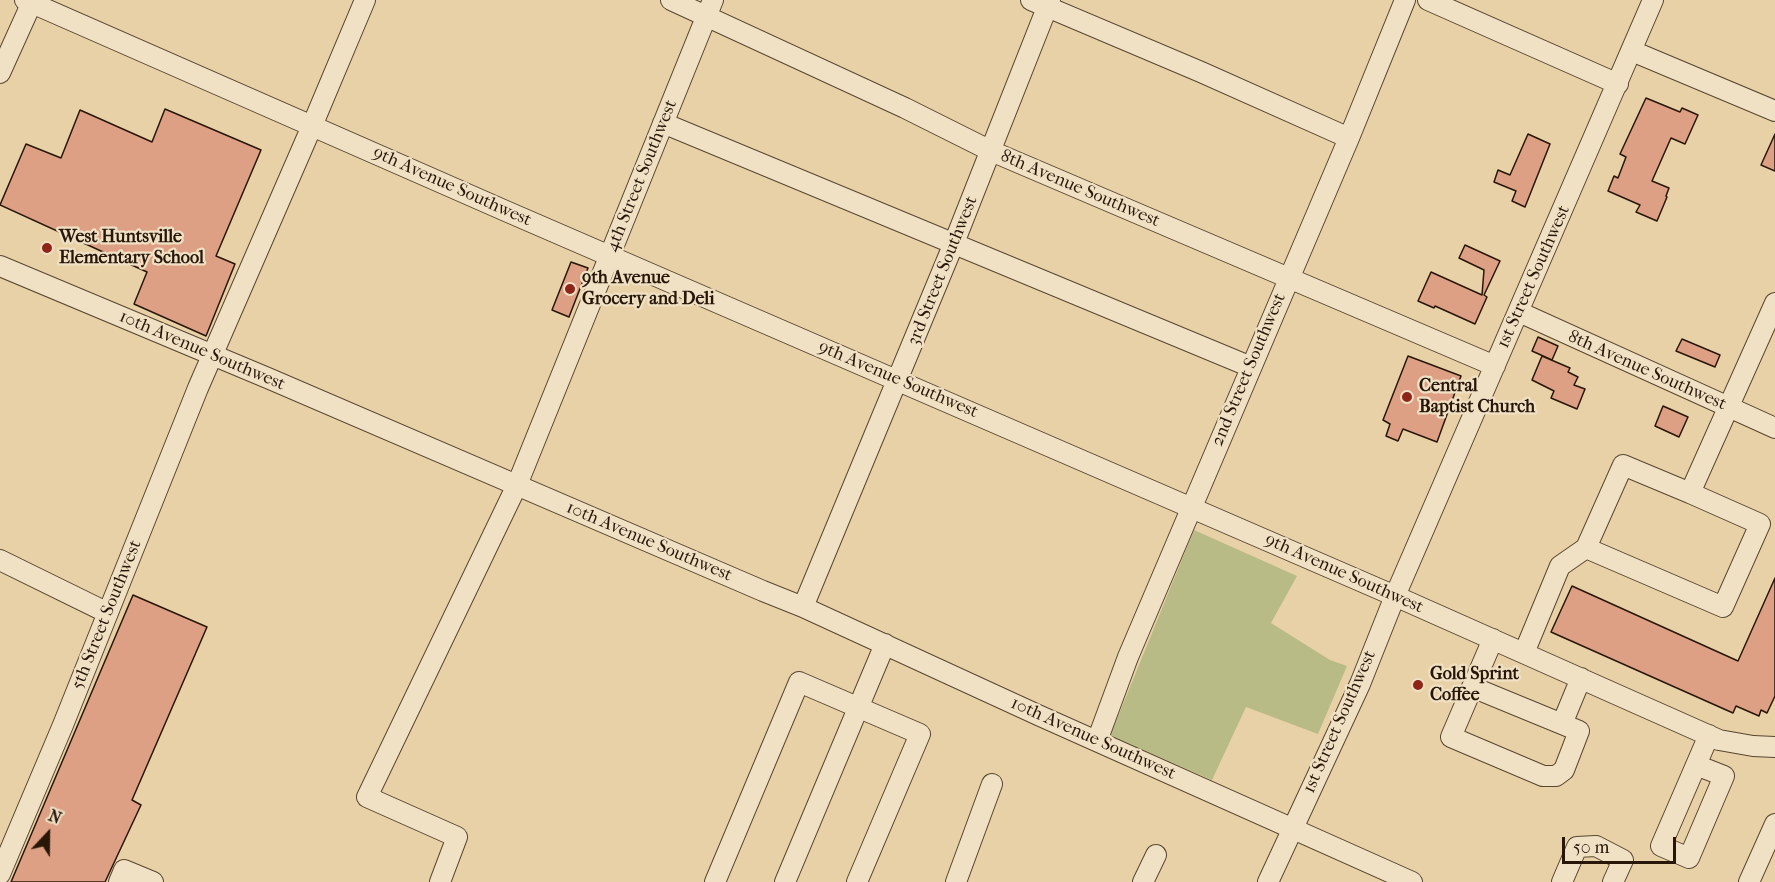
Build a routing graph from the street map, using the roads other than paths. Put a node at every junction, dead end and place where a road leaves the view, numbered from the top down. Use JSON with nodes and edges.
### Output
{"nodes":[{"id":1,"x":365,"y":0,"type":"edge"},
{"id":2,"x":671,"y":0,"type":"edge"},
{"id":3,"x":1405,"y":0,"type":"edge"},
{"id":4,"x":1428,"y":0,"type":"edge"},
{"id":5,"x":1653,"y":0,"type":"edge"},
{"id":6,"x":30,"y":1,"type":"edge"},
{"id":7,"x":1042,"y":2,"type":"edge"},
{"id":8,"x":710,"y":8,"type":"edge"},
{"id":9,"x":1632,"y":51,"type":"junction"},
{"id":10,"x":0,"y":73,"type":"edge"},
{"id":11,"x":1618,"y":84,"type":"junction"},
{"id":12,"x":1775,"y":111,"type":"edge"},
{"id":13,"x":663,"y":123,"type":"junction"},
{"id":14,"x":312,"y":126,"type":"junction"},
{"id":15,"x":1349,"y":138,"type":"junction"},
{"id":16,"x":991,"y":151,"type":"junction"},
{"id":17,"x":954,"y":243,"type":"junction"},
{"id":18,"x":610,"y":255,"type":"junction"},
{"id":19,"x":0,"y":266,"type":"edge"},
{"id":20,"x":1288,"y":279,"type":"junction"},
{"id":21,"x":1775,"y":303,"type":"edge"},
{"id":22,"x":1519,"y":312,"type":"junction"},
{"id":23,"x":212,"y":355,"type":"junction"},
{"id":24,"x":1495,"y":366,"type":"junction"},
{"id":25,"x":1251,"y":367,"type":"junction"},
{"id":26,"x":898,"y":380,"type":"junction"},
{"id":27,"x":1729,"y":408,"type":"junction"},
{"id":28,"x":1775,"y":429,"type":"edge"},
{"id":29,"x":517,"y":485,"type":"junction"},
{"id":30,"x":1690,"y":493,"type":"junction"},
{"id":31,"x":1191,"y":507,"type":"junction"},
{"id":32,"x":1586,"y":548,"type":"junction"},
{"id":33,"x":0,"y":560,"type":"edge"},
{"id":34,"x":1395,"y":596,"type":"junction"},
{"id":35,"x":803,"y":607,"type":"junction"},
{"id":36,"x":108,"y":613,"type":"junction"},
{"id":37,"x":1493,"y":639,"type":"junction"},
{"id":38,"x":885,"y":644,"type":"junction"},
{"id":39,"x":1524,"y":653,"type":"junction"},
{"id":40,"x":1581,"y":678,"type":"junction"},
{"id":41,"x":1472,"y":687,"type":"junction"},
{"id":42,"x":859,"y":708,"type":"junction"},
{"id":43,"x":1562,"y":724,"type":"junction"},
{"id":44,"x":1709,"y":735,"type":"junction"},
{"id":45,"x":1096,"y":741,"type":"junction"},
{"id":46,"x":1775,"y":747,"type":"edge"},
{"id":47,"x":1696,"y":765,"type":"dead end"},
{"id":48,"x":992,"y":784,"type":"dead end"},
{"id":49,"x":1775,"y":824,"type":"edge"},
{"id":50,"x":1293,"y":829,"type":"junction"},
{"id":51,"x":1156,"y":855,"type":"dead end"},
{"id":52,"x":2,"y":865,"type":"edge"},
{"id":53,"x":122,"y":876,"type":"edge"},
{"id":54,"x":153,"y":882,"type":"edge"},
{"id":55,"x":440,"y":882,"type":"edge"},
{"id":56,"x":715,"y":882,"type":"edge"},
{"id":57,"x":785,"y":882,"type":"edge"},
{"id":58,"x":857,"y":882,"type":"edge"},
{"id":59,"x":956,"y":882,"type":"edge"},
{"id":60,"x":1143,"y":882,"type":"edge"},
{"id":61,"x":1268,"y":882,"type":"edge"},
{"id":62,"x":1412,"y":882,"type":"edge"},
{"id":63,"x":1562,"y":882,"type":"edge"},
{"id":64,"x":1612,"y":882,"type":"edge"},
{"id":65,"x":1749,"y":882,"type":"edge"}],
"edges":[{"from":1,"to":14,"type":"street"},
{"from":2,"to":8,"type":"street","name":"8th Avenue Southwest"},
{"from":3,"to":15,"type":"street","name":"2nd Street Southwest"},
{"from":4,"to":11,"type":"street"},
{"from":5,"to":9,"type":"street","name":"1st Street Southwest"},
{"from":6,"to":10,"type":"street"},
{"from":6,"to":14,"type":"street","name":"9th Avenue Southwest"},
{"from":7,"to":15,"type":"street"},
{"from":7,"to":16,"type":"street","name":"3rd Street Southwest"},
{"from":8,"to":13,"type":"street","name":"4th Street Southwest"},
{"from":8,"to":16,"type":"street","name":"8th Avenue Southwest"},
{"from":9,"to":11,"type":"street","name":"1st Street Southwest"},
{"from":9,"to":12,"type":"street"},
{"from":11,"to":22,"type":"street","name":"1st Street Southwest"},
{"from":13,"to":17,"type":"street"},
{"from":13,"to":18,"type":"street","name":"4th Street Southwest"},
{"from":14,"to":18,"type":"street","name":"9th Avenue Southwest"},
{"from":14,"to":23,"type":"street","name":"5th Street Southwest"},
{"from":15,"to":20,"type":"street","name":"2nd Street Southwest"},
{"from":16,"to":17,"type":"street","name":"3rd Street Southwest"},
{"from":16,"to":20,"type":"street","name":"8th Avenue Southwest"},
{"from":17,"to":25,"type":"street"},
{"from":17,"to":26,"type":"street","name":"3rd Street Southwest"},
{"from":18,"to":26,"type":"street","name":"9th Avenue Southwest"},
{"from":18,"to":29,"type":"street","name":"4th Street Southwest"},
{"from":19,"to":23,"type":"street","name":"10th Avenue Southwest"},
{"from":20,"to":24,"type":"street","name":"8th Avenue Southwest"},
{"from":20,"to":25,"type":"street","name":"2nd Street Southwest"},
{"from":21,"to":27,"type":"street"},
{"from":22,"to":24,"type":"street","name":"1st Street Southwest"},
{"from":22,"to":27,"type":"street","name":"8th Avenue Southwest"},
{"from":23,"to":29,"type":"street","name":"10th Avenue Southwest"},
{"from":23,"to":36,"type":"street","name":"5th Street Southwest"},
{"from":24,"to":34,"type":"street","name":"1st Street Southwest"},
{"from":25,"to":31,"type":"street","name":"2nd Street Southwest"},
{"from":26,"to":31,"type":"street","name":"9th Avenue Southwest"},
{"from":26,"to":35,"type":"street","name":"3rd Street Southwest"},
{"from":27,"to":28,"type":"street","name":"8th Avenue Southwest"},
{"from":27,"to":30,"type":"street"},
{"from":29,"to":35,"type":"street","name":"10th Avenue Southwest"},
{"from":29,"to":55,"type":"street","name":"4th Street Southwest"},
{"from":30,"to":32,"type":"street"},
{"from":30,"to":32,"type":"street"},
{"from":31,"to":34,"type":"street","name":"9th Avenue Southwest"},
{"from":31,"to":45,"type":"street","name":"2nd Street Southwest"},
{"from":32,"to":39,"type":"street"},
{"from":33,"to":36,"type":"street"},
{"from":34,"to":37,"type":"street","name":"9th Avenue Southwest"},
{"from":34,"to":50,"type":"street","name":"1st Street Southwest"},
{"from":35,"to":38,"type":"street","name":"10th Avenue Southwest"},
{"from":36,"to":52,"type":"street","name":"5th Street Southwest"},
{"from":37,"to":39,"type":"street","name":"9th Avenue Southwest"},
{"from":37,"to":41,"type":"street"},
{"from":38,"to":42,"type":"street"},
{"from":38,"to":45,"type":"street","name":"10th Avenue Southwest"},
{"from":39,"to":40,"type":"street","name":"9th Avenue Southwest"},
{"from":40,"to":43,"type":"street"},
{"from":40,"to":44,"type":"street","name":"9th Avenue Southwest"},
{"from":41,"to":43,"type":"street"},
{"from":41,"to":43,"type":"street"},
{"from":42,"to":56,"type":"street"},
{"from":42,"to":57,"type":"street"},
{"from":42,"to":58,"type":"street"},
{"from":44,"to":46,"type":"street","name":"9th Avenue Southwest"},
{"from":44,"to":47,"type":"street"},
{"from":45,"to":50,"type":"street","name":"10th Avenue Southwest"},
{"from":48,"to":59,"type":"street"},
{"from":49,"to":65,"type":"street"},
{"from":50,"to":61,"type":"street","name":"1st Street Southwest"},
{"from":50,"to":62,"type":"street","name":"10th Avenue Southwest"},
{"from":51,"to":60,"type":"street"},
{"from":53,"to":54,"type":"street"},
{"from":63,"to":64,"type":"street"}]}
